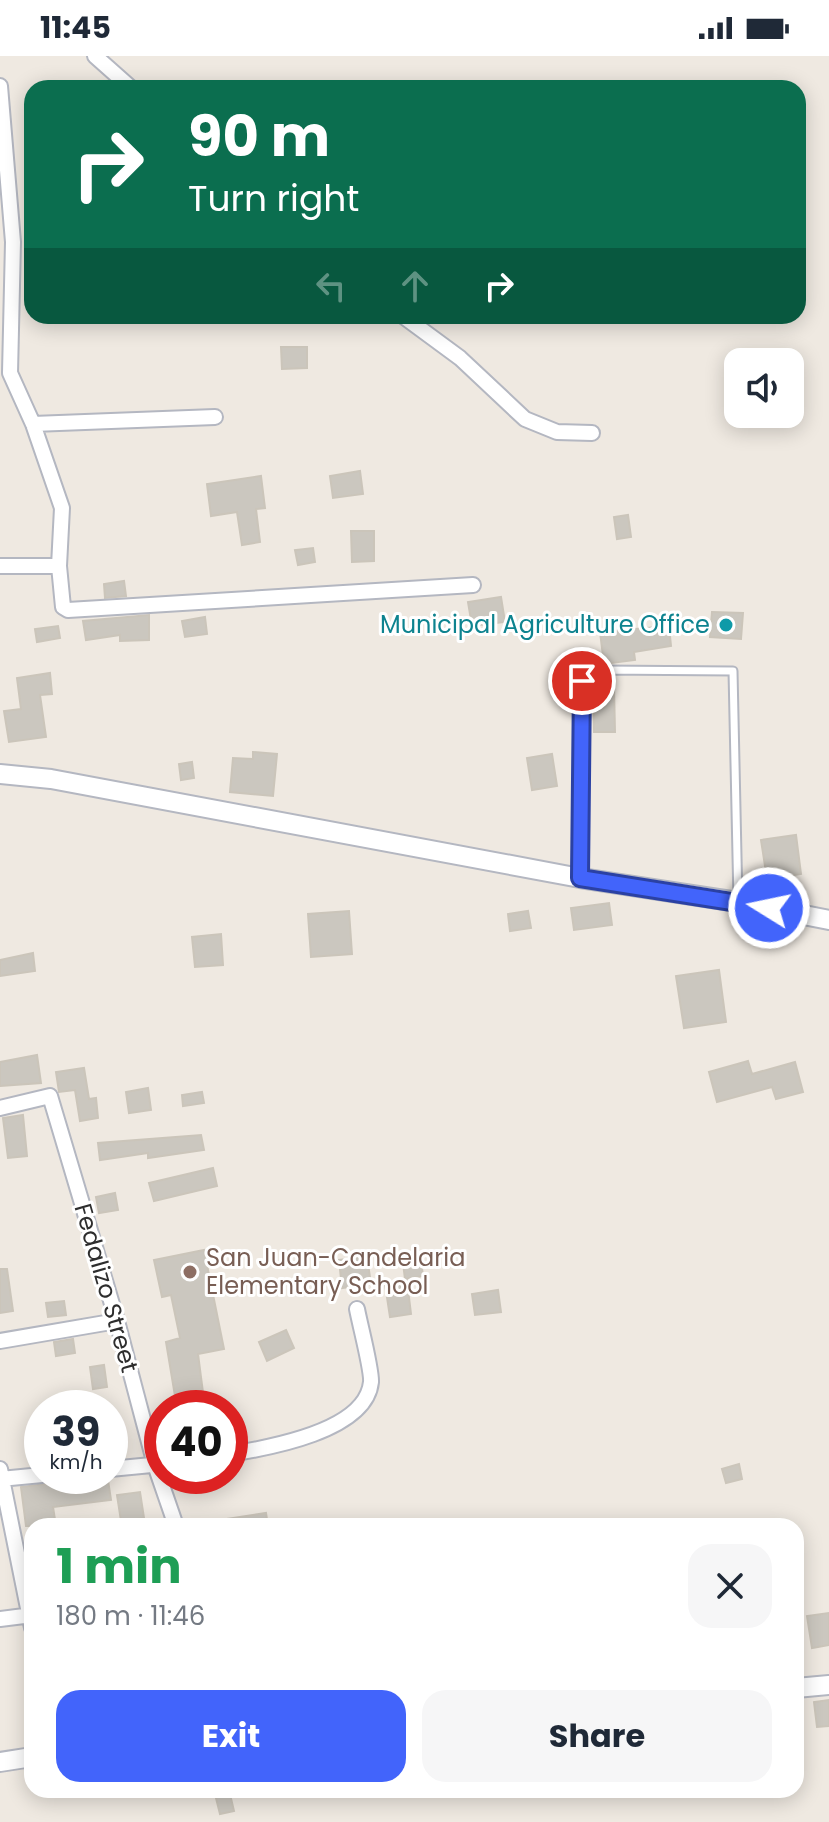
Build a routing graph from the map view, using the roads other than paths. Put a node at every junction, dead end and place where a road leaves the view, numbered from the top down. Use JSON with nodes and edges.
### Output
{"nodes":[{"id":1,"x":95,"y":56,"type":"edge"},
{"id":2,"x":122,"y":80,"type":"edge"},
{"id":3,"x":0,"y":86,"type":"edge"},
{"id":4,"x":414,"y":324,"type":"edge"},
{"id":5,"x":215,"y":417,"type":"dead end"},
{"id":6,"x":33,"y":424,"type":"junction"},
{"id":7,"x":592,"y":433,"type":"dead end"},
{"id":8,"x":0,"y":566,"type":"edge"},
{"id":9,"x":59,"y":566,"type":"junction"},
{"id":10,"x":473,"y":585,"type":"dead end"},
{"id":11,"x":0,"y":774,"type":"edge"},
{"id":12,"x":580,"y":878,"type":"junction"},
{"id":13,"x":738,"y":902,"type":"junction"},
{"id":14,"x":829,"y":920,"type":"edge"},
{"id":15,"x":0,"y":1108,"type":"edge"},
{"id":16,"x":357,"y":1309,"type":"dead end"},
{"id":17,"x":117,"y":1321,"type":"junction"},
{"id":18,"x":0,"y":1341,"type":"edge"},
{"id":19,"x":144,"y":1415,"type":"edge"},
{"id":20,"x":248,"y":1451,"type":"edge"},
{"id":21,"x":1,"y":1475,"type":"edge"},
{"id":22,"x":24,"y":1475,"type":"edge"},
{"id":23,"x":167,"y":1494,"type":"edge"},
{"id":24,"x":174,"y":1518,"type":"edge"},
{"id":25,"x":24,"y":1586,"type":"edge"},
{"id":26,"x":0,"y":1619,"type":"edge"},
{"id":27,"x":24,"y":1620,"type":"edge"},
{"id":28,"x":829,"y":1685,"type":"edge"},
{"id":29,"x":804,"y":1687,"type":"edge"},
{"id":30,"x":24,"y":1758,"type":"edge"},
{"id":31,"x":0,"y":1762,"type":"edge"}],
"edges":[{"from":1,"to":2,"type":"street"},
{"from":3,"to":6,"type":"street"},
{"from":4,"to":7,"type":"street"},
{"from":5,"to":6,"type":"street"},
{"from":6,"to":9,"type":"street"},
{"from":8,"to":9,"type":"street"},
{"from":9,"to":10,"type":"street"},
{"from":11,"to":12,"type":"street"},
{"from":12,"to":13,"type":"street"},
{"from":12,"to":13,"type":"lane"},
{"from":13,"to":14,"type":"street"},
{"from":15,"to":17,"type":"street","name":"Fedalizo Street"},
{"from":16,"to":20,"type":"street"},
{"from":17,"to":18,"type":"street"},
{"from":17,"to":19,"type":"street","name":"Fedalizo Street"},
{"from":21,"to":22,"type":"street"},
{"from":21,"to":25,"type":"street"},
{"from":23,"to":24,"type":"street","name":"Fedalizo Street"},
{"from":26,"to":27,"type":"street"},
{"from":28,"to":29,"type":"street"},
{"from":30,"to":31,"type":"street"}]}
